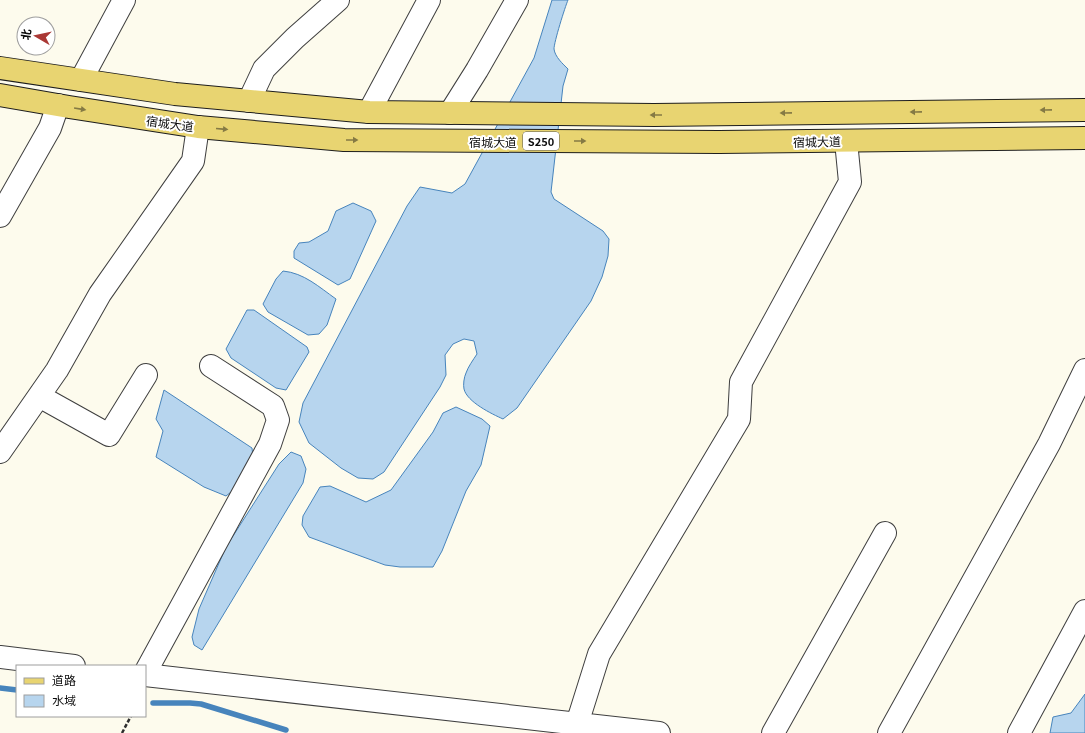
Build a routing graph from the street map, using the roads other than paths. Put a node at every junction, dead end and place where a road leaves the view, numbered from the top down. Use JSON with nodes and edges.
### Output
{"nodes":[{"id":1,"x":124,"y":0,"type":"edge"},
{"id":2,"x":338,"y":0,"type":"edge"},
{"id":3,"x":429,"y":0,"type":"edge"},
{"id":4,"x":517,"y":0,"type":"edge"},
{"id":5,"x":0,"y":68,"type":"edge"},
{"id":6,"x":80,"y":80,"type":"junction"},
{"id":7,"x":0,"y":95,"type":"edge"},
{"id":8,"x":248,"y":101,"type":"junction"},
{"id":9,"x":58,"y":105,"type":"junction"},
{"id":10,"x":1085,"y":110,"type":"edge"},
{"id":11,"x":369,"y":112,"type":"junction"},
{"id":12,"x":450,"y":113,"type":"junction"},
{"id":13,"x":198,"y":127,"type":"junction"},
{"id":14,"x":1085,"y":138,"type":"edge"},
{"id":15,"x":846,"y":141,"type":"junction"},
{"id":16,"x":0,"y":216,"type":"edge"},
{"id":17,"x":211,"y":366,"type":"dead end"},
{"id":18,"x":1085,"y":370,"type":"edge"},
{"id":19,"x":146,"y":375,"type":"dead end"},
{"id":20,"x":39,"y":396,"type":"junction"},
{"id":21,"x":0,"y":452,"type":"edge"},
{"id":22,"x":885,"y":533,"type":"dead end"},
{"id":23,"x":1085,"y":611,"type":"edge"},
{"id":24,"x":0,"y":657,"type":"edge"},
{"id":25,"x":66,"y":665,"type":"edge"},
{"id":26,"x":146,"y":672,"type":"edge"},
{"id":27,"x":146,"y":674,"type":"edge"},
{"id":28,"x":577,"y":724,"type":"junction"},
{"id":29,"x":659,"y":733,"type":"edge"},
{"id":30,"x":773,"y":733,"type":"edge"},
{"id":31,"x":889,"y":733,"type":"edge"},
{"id":32,"x":1019,"y":733,"type":"edge"}],
"edges":[{"from":1,"to":6,"type":"street"},
{"from":2,"to":8,"type":"street"},
{"from":3,"to":11,"type":"street"},
{"from":4,"to":12,"type":"street"},
{"from":5,"to":6,"type":"main road","number":"S250"},
{"from":6,"to":8,"type":"main road","number":"S250"},
{"from":7,"to":9,"type":"main road","name":"宿城大道","number":"S250"},
{"from":8,"to":11,"type":"main road","number":"S250"},
{"from":9,"to":13,"type":"main road","name":"宿城大道","number":"S250","one_way":true},
{"from":9,"to":16,"type":"street"},
{"from":10,"to":12,"type":"main road","number":"S250","one_way":true},
{"from":11,"to":12,"type":"main road","number":"S250"},
{"from":13,"to":15,"type":"main road","name":"宿城大道","number":"S250","one_way":true},
{"from":13,"to":20,"type":"street"},
{"from":14,"to":15,"type":"main road","name":"宿城大道","number":"S250"},
{"from":15,"to":28,"type":"street"},
{"from":17,"to":26,"type":"street"},
{"from":18,"to":31,"type":"street"},
{"from":19,"to":20,"type":"street"},
{"from":20,"to":21,"type":"street"},
{"from":22,"to":30,"type":"street"},
{"from":23,"to":32,"type":"street"},
{"from":24,"to":25,"type":"street"},
{"from":27,"to":28,"type":"street"},
{"from":28,"to":29,"type":"street"}]}
